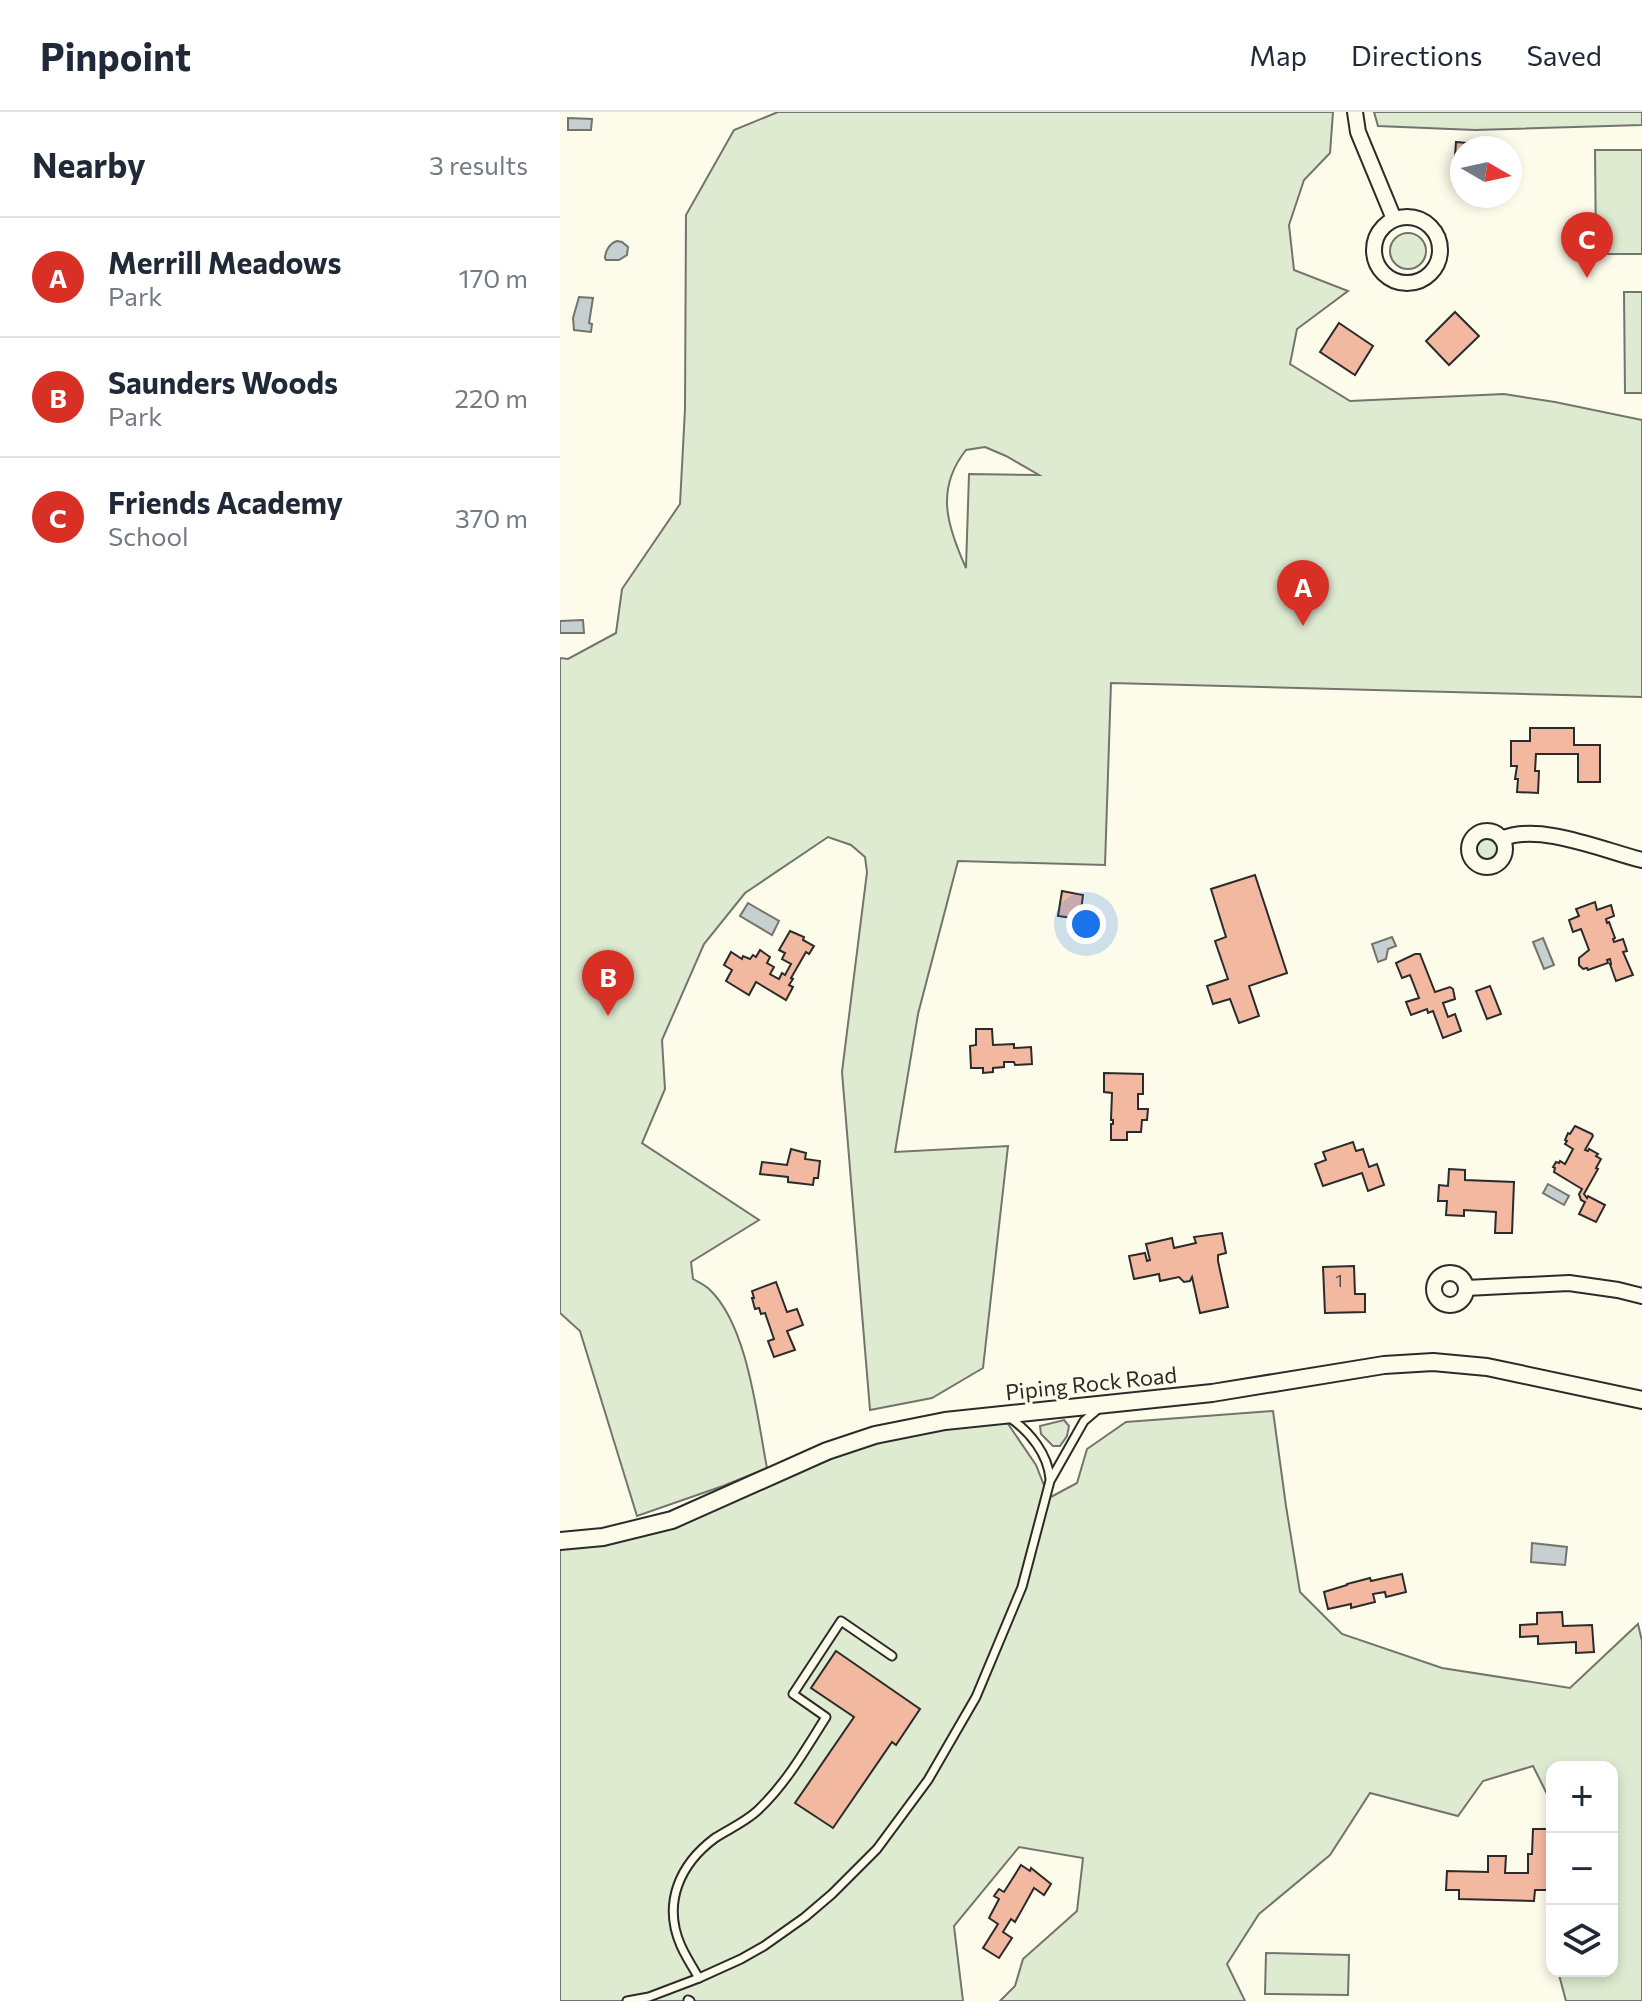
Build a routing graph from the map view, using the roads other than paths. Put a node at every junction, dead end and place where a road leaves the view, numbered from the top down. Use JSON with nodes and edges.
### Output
{"nodes":[{"id":1,"x":1355,"y":112,"type":"edge"},
{"id":2,"x":1394,"y":219,"type":"junction"},
{"id":3,"x":1502,"y":839,"type":"dead end"},
{"id":4,"x":1642,"y":860,"type":"edge"},
{"id":5,"x":1466,"y":1288,"type":"dead end"},
{"id":6,"x":1642,"y":1296,"type":"edge"},
{"id":7,"x":1642,"y":1400,"type":"edge"},
{"id":8,"x":1105,"y":1404,"type":"junction"},
{"id":9,"x":1005,"y":1414,"type":"junction"},
{"id":10,"x":1050,"y":1481,"type":"junction"},
{"id":11,"x":560,"y":1541,"type":"edge"},
{"id":12,"x":892,"y":1656,"type":"dead end"},
{"id":13,"x":699,"y":1978,"type":"junction"},
{"id":14,"x":627,"y":2001,"type":"edge"}],
"edges":[{"from":1,"to":2,"type":"street"},
{"from":2,"to":2,"type":"street"},
{"from":3,"to":4,"type":"street"},
{"from":5,"to":6,"type":"street"},
{"from":7,"to":8,"type":"street","name":"Piping Rock Road"},
{"from":8,"to":9,"type":"street","name":"Piping Rock Road"},
{"from":8,"to":10,"type":"lane"},
{"from":9,"to":10,"type":"lane"},
{"from":9,"to":11,"type":"street","name":"Piping Rock Road"},
{"from":10,"to":13,"type":"lane"},
{"from":12,"to":13,"type":"lane"},
{"from":13,"to":14,"type":"lane"}]}
